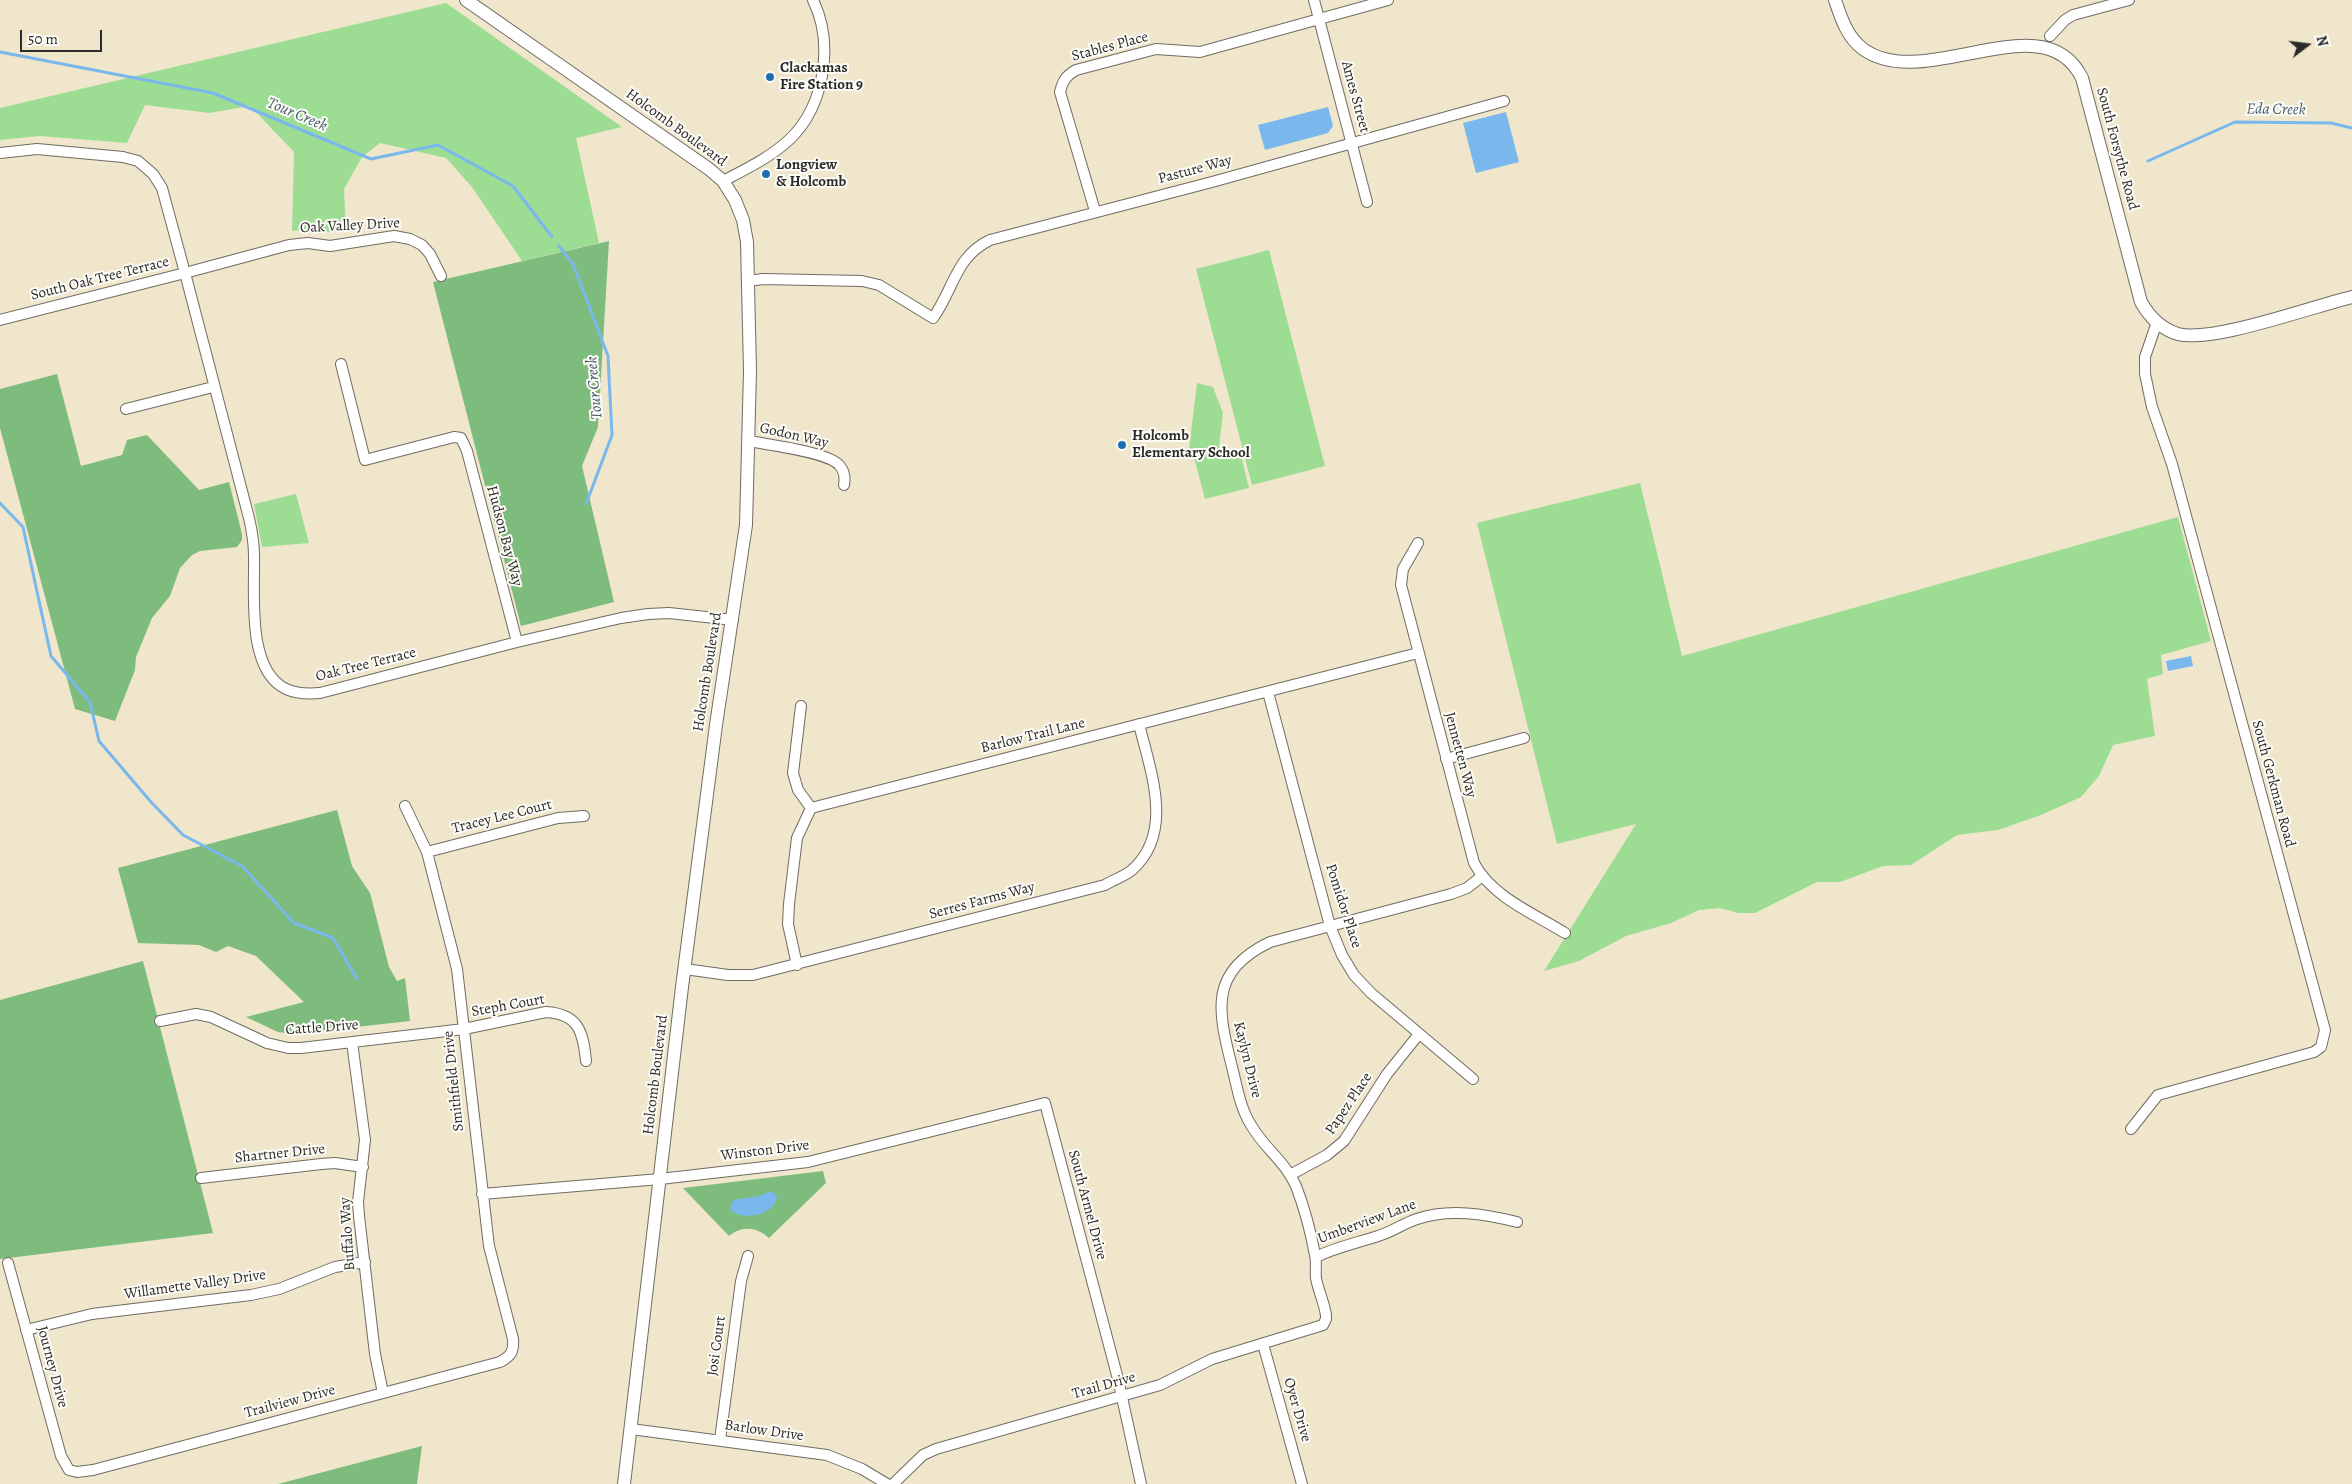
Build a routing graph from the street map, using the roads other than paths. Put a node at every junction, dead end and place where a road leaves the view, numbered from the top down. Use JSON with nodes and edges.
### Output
{"nodes":[{"id":1,"x":466,"y":0,"type":"edge"},
{"id":2,"x":813,"y":0,"type":"edge"},
{"id":3,"x":1314,"y":0,"type":"edge"},
{"id":4,"x":1388,"y":0,"type":"edge"},
{"id":5,"x":1835,"y":0,"type":"edge"},
{"id":6,"x":2129,"y":0,"type":"edge"},
{"id":7,"x":1318,"y":19,"type":"junction"},
{"id":8,"x":2036,"y":30,"type":"dead end"},
{"id":9,"x":2050,"y":36,"type":"junction"},
{"id":10,"x":1980,"y":38,"type":"dead end"},
{"id":11,"x":1504,"y":101,"type":"dead end"},
{"id":12,"x":1351,"y":142,"type":"junction"},
{"id":13,"x":0,"y":153,"type":"edge"},
{"id":14,"x":722,"y":181,"type":"junction"},
{"id":15,"x":1368,"y":202,"type":"dead end"},
{"id":16,"x":1095,"y":211,"type":"junction"},
{"id":17,"x":184,"y":273,"type":"junction"},
{"id":18,"x":441,"y":276,"type":"dead end"},
{"id":19,"x":748,"y":281,"type":"junction"},
{"id":20,"x":2352,"y":296,"type":"edge"},
{"id":21,"x":0,"y":320,"type":"edge"},
{"id":22,"x":2157,"y":322,"type":"junction"},
{"id":23,"x":341,"y":364,"type":"dead end"},
{"id":24,"x":213,"y":387,"type":"junction"},
{"id":25,"x":126,"y":409,"type":"dead end"},
{"id":26,"x":749,"y":441,"type":"junction"},
{"id":27,"x":844,"y":485,"type":"dead end"},
{"id":28,"x":1418,"y":543,"type":"dead end"},
{"id":29,"x":733,"y":620,"type":"junction"},
{"id":30,"x":517,"y":642,"type":"junction"},
{"id":31,"x":1418,"y":653,"type":"junction"},
{"id":32,"x":1268,"y":692,"type":"junction"},
{"id":33,"x":801,"y":706,"type":"dead end"},
{"id":34,"x":1139,"y":724,"type":"junction"},
{"id":35,"x":1524,"y":738,"type":"dead end"},
{"id":36,"x":1446,"y":759,"type":"junction"},
{"id":37,"x":405,"y":806,"type":"dead end"},
{"id":38,"x":812,"y":808,"type":"junction"},
{"id":39,"x":584,"y":816,"type":"dead end"},
{"id":40,"x":427,"y":852,"type":"junction"},
{"id":41,"x":1481,"y":877,"type":"junction"},
{"id":42,"x":1330,"y":926,"type":"junction"},
{"id":43,"x":1565,"y":932,"type":"dead end"},
{"id":44,"x":797,"y":965,"type":"junction"},
{"id":45,"x":685,"y":969,"type":"junction"},
{"id":46,"x":160,"y":1022,"type":"dead end"},
{"id":47,"x":464,"y":1029,"type":"junction"},
{"id":48,"x":1419,"y":1034,"type":"junction"},
{"id":49,"x":352,"y":1042,"type":"junction"},
{"id":50,"x":586,"y":1061,"type":"dead end"},
{"id":51,"x":1473,"y":1079,"type":"dead end"},
{"id":52,"x":1045,"y":1103,"type":"joint"},
{"id":53,"x":2131,"y":1129,"type":"dead end"},
{"id":54,"x":363,"y":1167,"type":"junction"},
{"id":55,"x":1290,"y":1175,"type":"junction"},
{"id":56,"x":201,"y":1178,"type":"dead end"},
{"id":57,"x":660,"y":1178,"type":"junction"},
{"id":58,"x":482,"y":1194,"type":"junction"},
{"id":59,"x":1517,"y":1222,"type":"dead end"},
{"id":60,"x":748,"y":1256,"type":"dead end"},
{"id":61,"x":1316,"y":1256,"type":"junction"},
{"id":62,"x":365,"y":1262,"type":"junction"},
{"id":63,"x":8,"y":1263,"type":"dead end"},
{"id":64,"x":1326,"y":1319,"type":"joint"},
{"id":65,"x":26,"y":1330,"type":"junction"},
{"id":66,"x":1263,"y":1344,"type":"junction"},
{"id":67,"x":510,"y":1356,"type":"joint"},
{"id":68,"x":383,"y":1392,"type":"junction"},
{"id":69,"x":1122,"y":1396,"type":"junction"},
{"id":70,"x":631,"y":1429,"type":"junction"},
{"id":71,"x":720,"y":1440,"type":"junction"},
{"id":72,"x":77,"y":1472,"type":"joint"},
{"id":73,"x":624,"y":1484,"type":"edge"},
{"id":74,"x":887,"y":1484,"type":"edge"},
{"id":75,"x":893,"y":1484,"type":"edge"},
{"id":76,"x":1141,"y":1484,"type":"edge"},
{"id":77,"x":1302,"y":1484,"type":"edge"}],
"edges":[{"from":1,"to":14,"type":"street","name":"Holcomb Boulevard"},
{"from":2,"to":14,"type":"street"},
{"from":3,"to":7,"type":"street","name":"Ames Street"},
{"from":4,"to":7,"type":"street","name":"Stables Place"},
{"from":5,"to":10,"type":"street"},
{"from":6,"to":9,"type":"street"},
{"from":7,"to":12,"type":"street","name":"Ames Street"},
{"from":7,"to":16,"type":"street","name":"Stables Place"},
{"from":8,"to":9,"type":"street","name":"South Forsythe Road"},
{"from":9,"to":22,"type":"street","name":"South Forsythe Road"},
{"from":11,"to":12,"type":"street","name":"Pasture Way"},
{"from":12,"to":15,"type":"street","name":"Ames Street"},
{"from":12,"to":16,"type":"street","name":"Pasture Way"},
{"from":13,"to":17,"type":"street","name":"South Oak Tree Terrace"},
{"from":14,"to":19,"type":"street","name":"Holcomb Boulevard"},
{"from":16,"to":19,"type":"street","name":"Pasture Way"},
{"from":17,"to":18,"type":"street","name":"Oak Valley Drive"},
{"from":17,"to":21,"type":"street","name":"South Oak Tree Terrace"},
{"from":17,"to":24,"type":"street","name":"Oak Tree Terrace"},
{"from":19,"to":26,"type":"street","name":"Holcomb Boulevard"},
{"from":20,"to":22,"type":"street","name":"South Forsythe Road"},
{"from":22,"to":53,"type":"street","name":"South Gerkman Road"},
{"from":23,"to":30,"type":"street","name":"Hudson Bay Way"},
{"from":24,"to":25,"type":"street"},
{"from":24,"to":30,"type":"street","name":"Oak Tree Terrace"},
{"from":26,"to":27,"type":"street","name":"Godon Way"},
{"from":26,"to":29,"type":"street","name":"Holcomb Boulevard"},
{"from":28,"to":31,"type":"street","name":"Jennetten Way"},
{"from":29,"to":30,"type":"street","name":"Oak Tree Terrace"},
{"from":29,"to":45,"type":"street","name":"Holcomb Boulevard"},
{"from":31,"to":32,"type":"street","name":"Barlow Trail Lane"},
{"from":31,"to":36,"type":"street","name":"Jennetten Way"},
{"from":32,"to":34,"type":"street","name":"Barlow Trail Lane"},
{"from":32,"to":42,"type":"street","name":"Pomidor Place"},
{"from":33,"to":38,"type":"street"},
{"from":34,"to":38,"type":"street","name":"Barlow Trail Lane"},
{"from":34,"to":44,"type":"street","name":"Serres Farms Way"},
{"from":35,"to":36,"type":"street"},
{"from":36,"to":41,"type":"street","name":"Jennetten Way"},
{"from":37,"to":40,"type":"street","name":"Smithfield Drive"},
{"from":38,"to":44,"type":"street"},
{"from":39,"to":40,"type":"street","name":"Tracey Lee Court"},
{"from":40,"to":47,"type":"street","name":"Smithfield Drive"},
{"from":41,"to":42,"type":"street","name":"Kaylyn Drive"},
{"from":41,"to":43,"type":"street","name":"Jennetten Way"},
{"from":42,"to":48,"type":"street","name":"Pomidor Place"},
{"from":42,"to":55,"type":"street","name":"Kaylyn Drive"},
{"from":44,"to":45,"type":"street","name":"Serres Farms Way"},
{"from":45,"to":57,"type":"street","name":"Holcomb Boulevard"},
{"from":46,"to":49,"type":"street","name":"Cattle Drive"},
{"from":47,"to":49,"type":"street","name":"Cattle Drive"},
{"from":47,"to":50,"type":"street","name":"Steph Court"},
{"from":47,"to":58,"type":"street","name":"Smithfield Drive"},
{"from":48,"to":51,"type":"street","name":"Pomidor Place"},
{"from":48,"to":55,"type":"street","name":"Papez Place"},
{"from":49,"to":54,"type":"street","name":"Buffalo Way"},
{"from":52,"to":57,"type":"street","name":"Winston Drive"},
{"from":52,"to":69,"type":"street","name":"South Armel Drive"},
{"from":54,"to":56,"type":"street","name":"Shartner Drive"},
{"from":54,"to":62,"type":"street","name":"Buffalo Way"},
{"from":55,"to":61,"type":"street","name":"Kaylyn Drive"},
{"from":57,"to":58,"type":"street","name":"Winston Drive"},
{"from":57,"to":70,"type":"street","name":"Holcomb Boulevard"},
{"from":58,"to":67,"type":"street","name":"Smithfield Drive"},
{"from":59,"to":61,"type":"street","name":"Umberview Lane"},
{"from":60,"to":71,"type":"street","name":"Josi Court"},
{"from":61,"to":64,"type":"street","name":"Kaylyn Drive"},
{"from":62,"to":65,"type":"street","name":"Willamette Valley Drive"},
{"from":62,"to":68,"type":"street","name":"Buffalo Way"},
{"from":63,"to":65,"type":"street","name":"Journey Drive"},
{"from":64,"to":66,"type":"street","name":"Trail Drive"},
{"from":65,"to":72,"type":"street","name":"Journey Drive"},
{"from":66,"to":69,"type":"street","name":"Trail Drive"},
{"from":66,"to":77,"type":"street","name":"Oyer Drive"},
{"from":67,"to":68,"type":"street","name":"Trailview Drive"},
{"from":68,"to":72,"type":"street","name":"Trailview Drive"},
{"from":69,"to":75,"type":"street","name":"Trail Drive"},
{"from":69,"to":76,"type":"street","name":"South Armel Drive"},
{"from":70,"to":71,"type":"street","name":"Barlow Drive"},
{"from":70,"to":73,"type":"street","name":"Holcomb Boulevard"},
{"from":71,"to":74,"type":"street","name":"Barlow Drive"}]}
